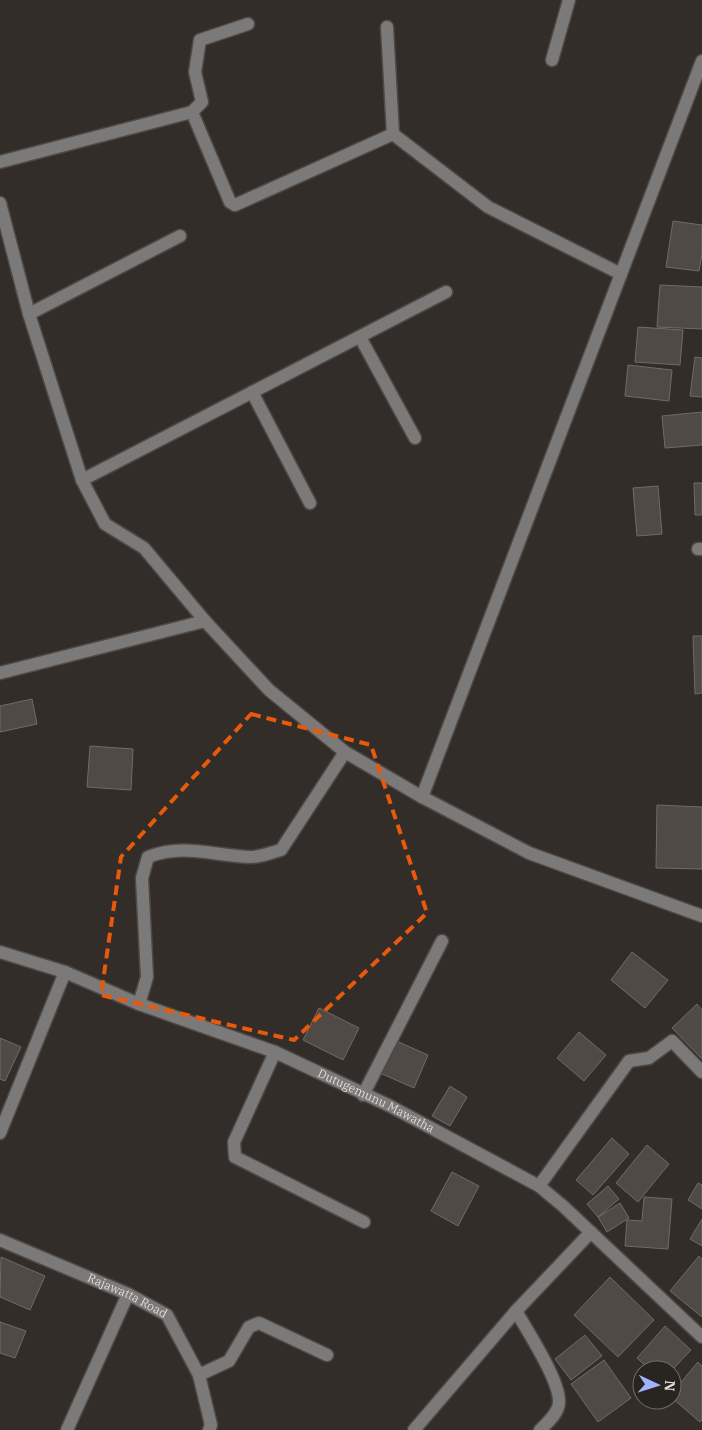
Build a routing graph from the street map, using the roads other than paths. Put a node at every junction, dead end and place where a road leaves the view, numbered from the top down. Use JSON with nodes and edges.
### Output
{"nodes":[{"id":1,"x":569,"y":0,"type":"edge"},
{"id":2,"x":248,"y":24,"type":"dead end"},
{"id":3,"x":388,"y":27,"type":"dead end"},
{"id":4,"x":552,"y":60,"type":"dead end"},
{"id":5,"x":702,"y":61,"type":"edge"},
{"id":6,"x":192,"y":112,"type":"junction"},
{"id":7,"x":393,"y":134,"type":"junction"},
{"id":8,"x":0,"y":162,"type":"edge"},
{"id":9,"x":0,"y":203,"type":"edge"},
{"id":10,"x":180,"y":236,"type":"dead end"},
{"id":11,"x":621,"y":274,"type":"junction"},
{"id":12,"x":446,"y":292,"type":"dead end"},
{"id":13,"x":29,"y":314,"type":"junction"},
{"id":14,"x":360,"y":337,"type":"junction"},
{"id":15,"x":252,"y":392,"type":"junction"},
{"id":16,"x":415,"y":438,"type":"dead end"},
{"id":17,"x":82,"y":480,"type":"junction"},
{"id":18,"x":310,"y":503,"type":"dead end"},
{"id":19,"x":205,"y":621,"type":"junction"},
{"id":20,"x":0,"y":673,"type":"edge"},
{"id":21,"x":345,"y":752,"type":"junction"},
{"id":22,"x":422,"y":797,"type":"junction"},
{"id":23,"x":702,"y":916,"type":"edge"},
{"id":24,"x":442,"y":941,"type":"dead end"},
{"id":25,"x":0,"y":952,"type":"edge"},
{"id":26,"x":65,"y":972,"type":"junction"},
{"id":27,"x":139,"y":1004,"type":"junction"},
{"id":28,"x":276,"y":1052,"type":"junction"},
{"id":29,"x":702,"y":1072,"type":"edge"},
{"id":30,"x":362,"y":1095,"type":"junction"},
{"id":31,"x":0,"y":1133,"type":"edge"},
{"id":32,"x":538,"y":1186,"type":"junction"},
{"id":33,"x":364,"y":1222,"type":"dead end"},
{"id":34,"x":591,"y":1232,"type":"junction"},
{"id":35,"x":0,"y":1240,"type":"edge"},
{"id":36,"x":128,"y":1294,"type":"junction"},
{"id":37,"x":516,"y":1311,"type":"junction"},
{"id":38,"x":702,"y":1337,"type":"edge"},
{"id":39,"x":327,"y":1355,"type":"dead end"},
{"id":40,"x":199,"y":1375,"type":"junction"},
{"id":41,"x":67,"y":1430,"type":"edge"},
{"id":42,"x":209,"y":1430,"type":"edge"},
{"id":43,"x":414,"y":1430,"type":"edge"},
{"id":44,"x":540,"y":1430,"type":"edge"}],
"edges":[{"from":1,"to":4,"type":"street"},
{"from":2,"to":6,"type":"street"},
{"from":3,"to":7,"type":"street"},
{"from":5,"to":11,"type":"street"},
{"from":6,"to":7,"type":"street"},
{"from":6,"to":8,"type":"street"},
{"from":7,"to":11,"type":"street"},
{"from":9,"to":13,"type":"street"},
{"from":10,"to":13,"type":"street"},
{"from":11,"to":22,"type":"street"},
{"from":12,"to":14,"type":"street"},
{"from":13,"to":17,"type":"street"},
{"from":14,"to":15,"type":"street"},
{"from":14,"to":16,"type":"street"},
{"from":15,"to":17,"type":"street"},
{"from":15,"to":18,"type":"street"},
{"from":17,"to":19,"type":"street"},
{"from":19,"to":20,"type":"street"},
{"from":19,"to":21,"type":"street"},
{"from":21,"to":22,"type":"street"},
{"from":21,"to":27,"type":"street"},
{"from":22,"to":23,"type":"street"},
{"from":24,"to":30,"type":"street"},
{"from":25,"to":26,"type":"street","name":"Dutugemunu Mawatha"},
{"from":26,"to":27,"type":"street","name":"Dutugemunu Mawatha"},
{"from":26,"to":31,"type":"street"},
{"from":27,"to":28,"type":"street","name":"Dutugemunu Mawatha"},
{"from":28,"to":30,"type":"street","name":"Dutugemunu Mawatha"},
{"from":28,"to":33,"type":"street"},
{"from":29,"to":32,"type":"street"},
{"from":30,"to":32,"type":"street","name":"Dutugemunu Mawatha"},
{"from":32,"to":34,"type":"street","name":"Dutugemunu Mawatha"},
{"from":34,"to":37,"type":"street"},
{"from":34,"to":38,"type":"street","name":"Dutugemunu Mawatha"},
{"from":35,"to":36,"type":"street","name":"Rajawatta Road"},
{"from":36,"to":40,"type":"street","name":"Rajawatta Road"},
{"from":36,"to":41,"type":"street"},
{"from":37,"to":43,"type":"street"},
{"from":37,"to":44,"type":"street"},
{"from":39,"to":40,"type":"street"},
{"from":40,"to":42,"type":"street","name":"Rajawatta Road"}]}
